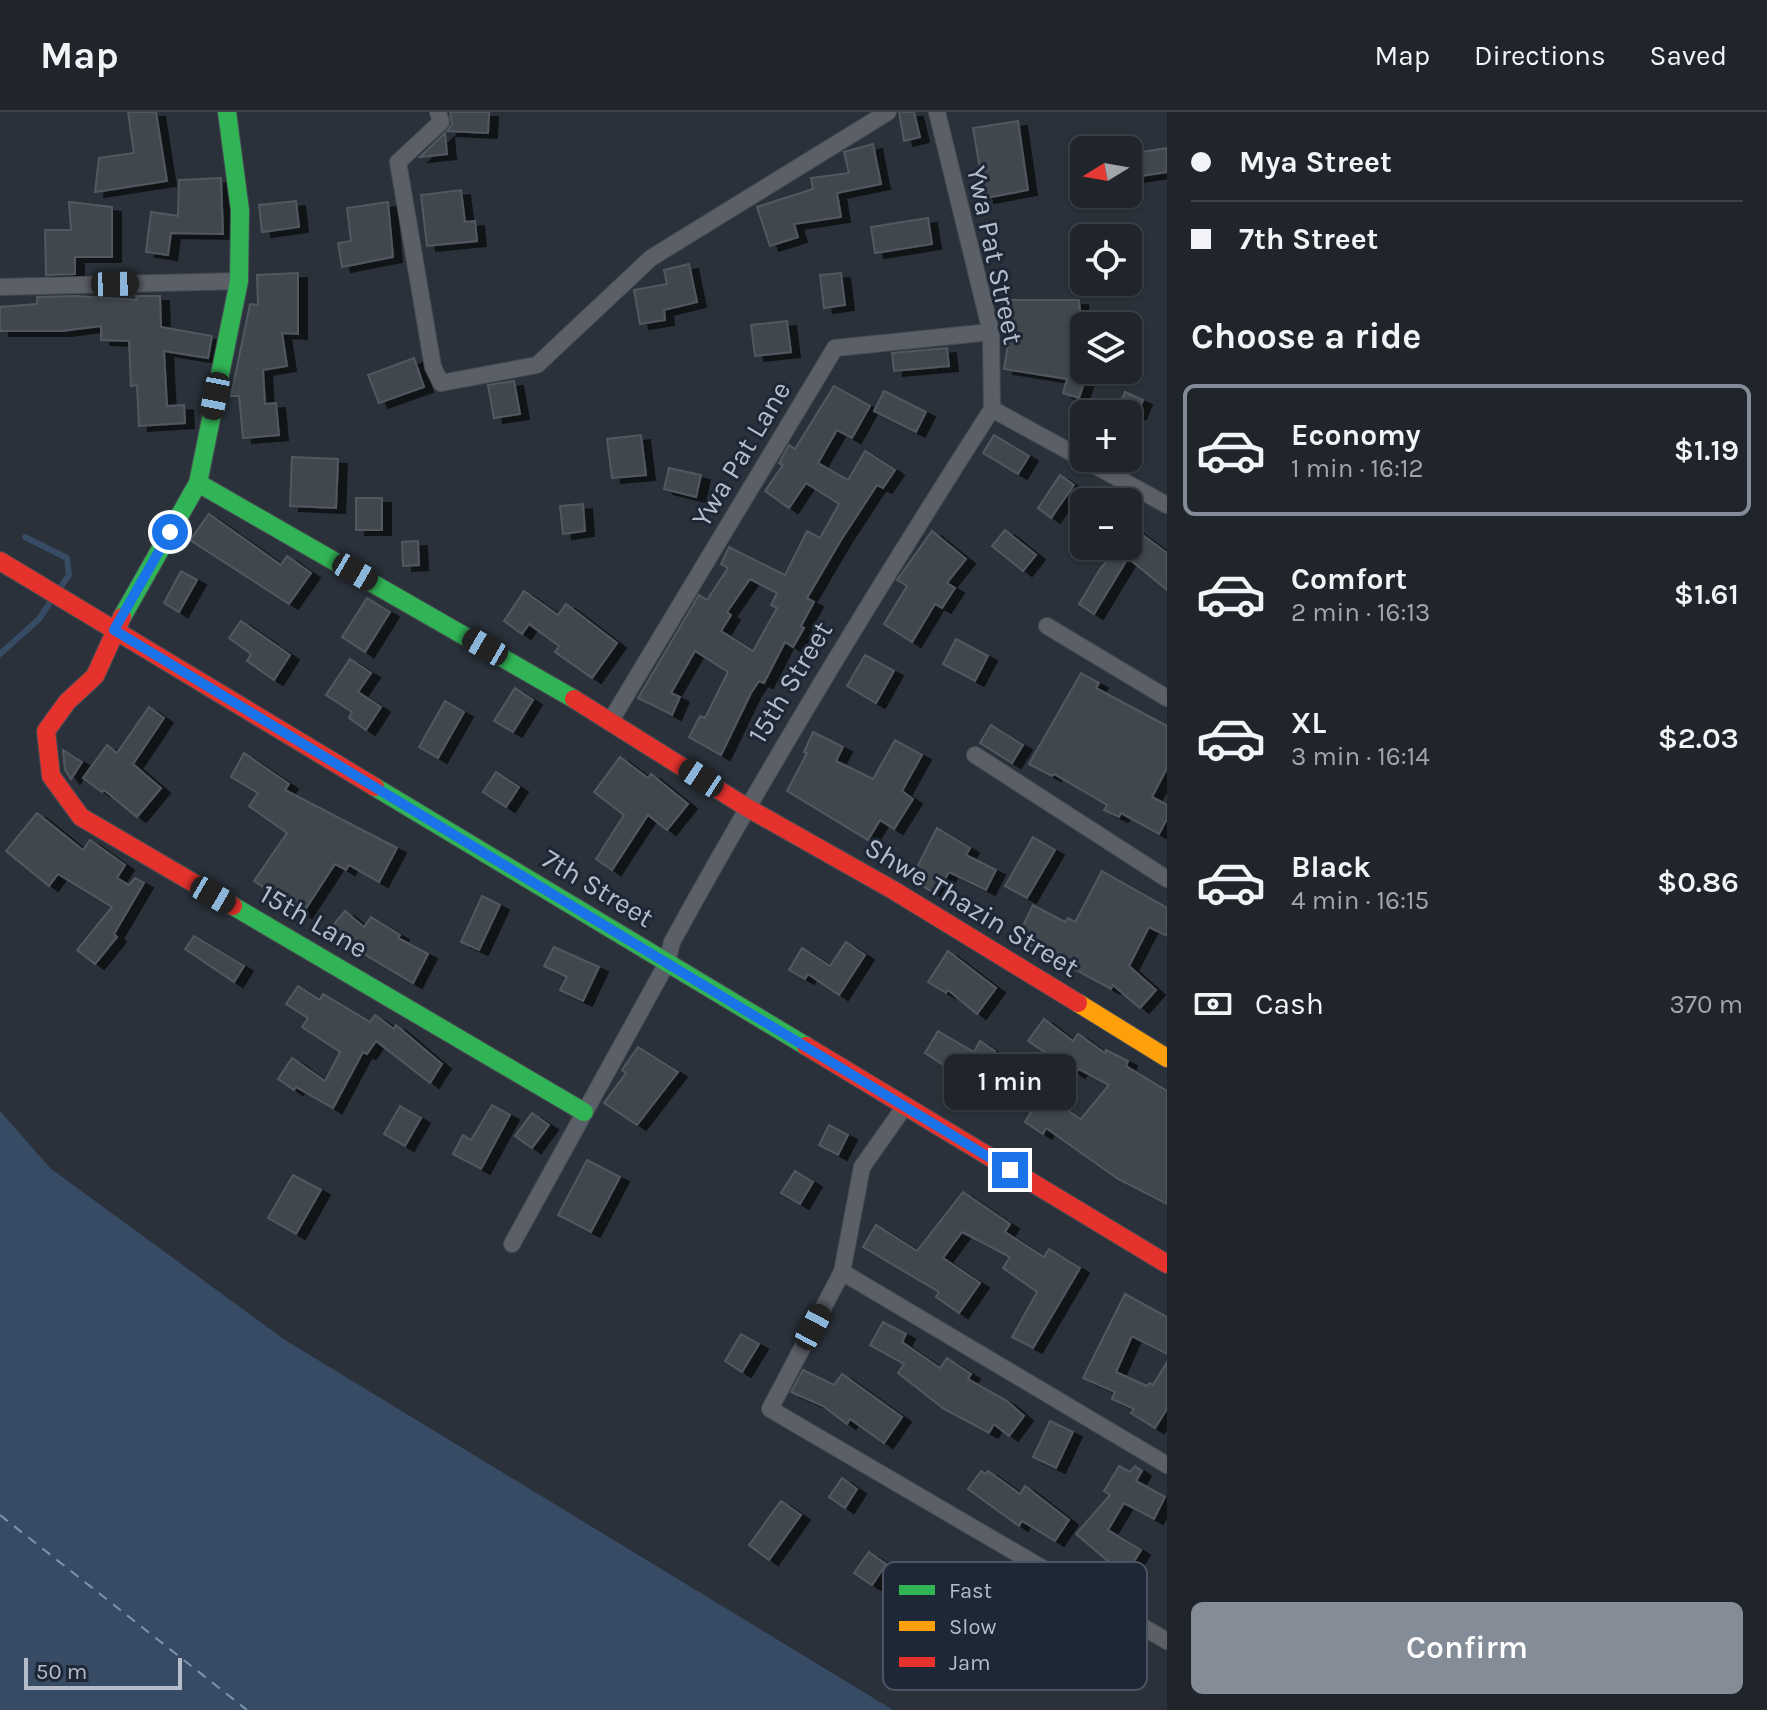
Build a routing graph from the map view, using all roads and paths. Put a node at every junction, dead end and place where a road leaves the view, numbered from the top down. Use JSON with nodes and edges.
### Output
{"nodes":[{"id":1,"x":227,"y":112,"type":"edge"},
{"id":2,"x":438,"y":112,"type":"edge"},
{"id":3,"x":888,"y":112,"type":"edge"},
{"id":4,"x":937,"y":112,"type":"edge"},
{"id":5,"x":239,"y":281,"type":"junction"},
{"id":6,"x":0,"y":287,"type":"edge"},
{"id":7,"x":991,"y":332,"type":"junction"},
{"id":8,"x":992,"y":409,"type":"junction"},
{"id":9,"x":198,"y":483,"type":"junction"},
{"id":10,"x":1167,"y":505,"type":"edge"},
{"id":11,"x":0,"y":561,"type":"edge"},
{"id":12,"x":1047,"y":626,"type":"dead end"},
{"id":13,"x":114,"y":630,"type":"junction"},
{"id":14,"x":1167,"y":698,"type":"edge"},
{"id":15,"x":611,"y":720,"type":"junction"},
{"id":16,"x":975,"y":755,"type":"dead end"},
{"id":17,"x":746,"y":807,"type":"junction"},
{"id":18,"x":1167,"y":879,"type":"edge"},
{"id":19,"x":667,"y":963,"type":"junction"},
{"id":20,"x":1167,"y":1058,"type":"edge"},
{"id":21,"x":905,"y":1106,"type":"junction"},
{"id":22,"x":584,"y":1112,"type":"junction"},
{"id":23,"x":512,"y":1244,"type":"dead end"},
{"id":24,"x":1167,"y":1264,"type":"edge"},
{"id":25,"x":842,"y":1272,"type":"junction"},
{"id":26,"x":1167,"y":1465,"type":"edge"},
{"id":27,"x":1032,"y":1562,"type":"edge"},
{"id":28,"x":1147,"y":1629,"type":"edge"},
{"id":29,"x":1167,"y":1641,"type":"edge"}],
"edges":[{"from":1,"to":5,"type":"street","name":"15th Lane"},
{"from":2,"to":3,"type":"street"},
{"from":4,"to":7,"type":"street","name":"Ywa Pat Street"},
{"from":5,"to":6,"type":"street"},
{"from":5,"to":9,"type":"street","name":"15th Lane"},
{"from":7,"to":8,"type":"street","name":"Ywa Pat Street"},
{"from":7,"to":15,"type":"street","name":"Ywa Pat Lane"},
{"from":8,"to":10,"type":"street"},
{"from":8,"to":17,"type":"street","name":"15th Street"},
{"from":9,"to":13,"type":"street","name":"15th Lane"},
{"from":9,"to":15,"type":"street","name":"Shwe Thazin Street"},
{"from":11,"to":13,"type":"street","name":"7th Street"},
{"from":12,"to":14,"type":"street"},
{"from":13,"to":19,"type":"street","name":"7th Street"},
{"from":13,"to":22,"type":"street","name":"15th Lane"},
{"from":15,"to":17,"type":"street","name":"Shwe Thazin Street"},
{"from":16,"to":18,"type":"street"},
{"from":17,"to":19,"type":"street","name":"15th Street"},
{"from":17,"to":20,"type":"street","name":"Shwe Thazin Street"},
{"from":19,"to":21,"type":"street","name":"7th Street"},
{"from":19,"to":22,"type":"street","name":"15th Street"},
{"from":21,"to":24,"type":"street","name":"7th Street"},
{"from":21,"to":25,"type":"street"},
{"from":22,"to":23,"type":"street","name":"15th Street"},
{"from":25,"to":26,"type":"street"},
{"from":25,"to":27,"type":"street"},
{"from":28,"to":29,"type":"street"}]}
